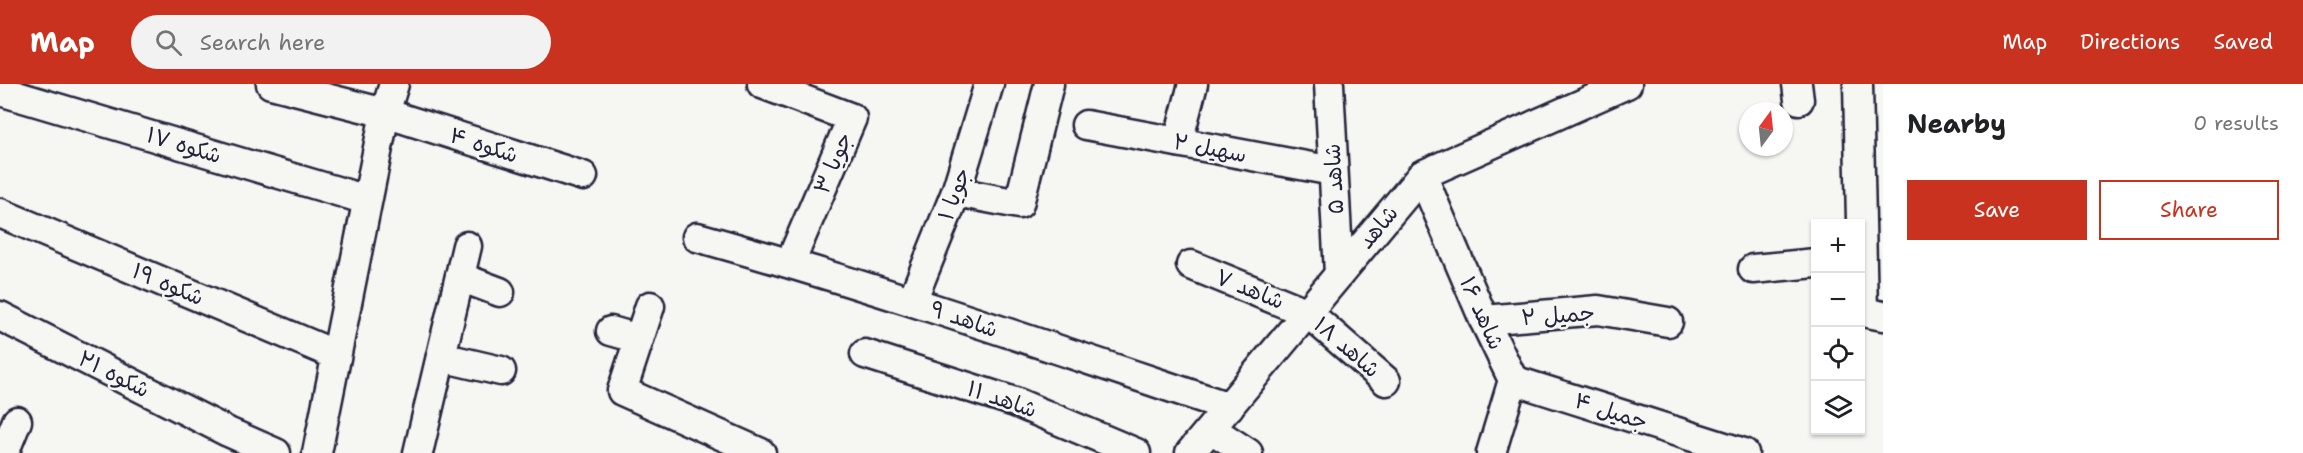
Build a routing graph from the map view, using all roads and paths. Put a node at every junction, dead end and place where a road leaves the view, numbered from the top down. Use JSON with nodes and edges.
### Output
{"nodes":[{"id":1,"x":271,"y":84,"type":"edge"},
{"id":2,"x":394,"y":84,"type":"edge"},
{"id":3,"x":762,"y":84,"type":"edge"},
{"id":4,"x":989,"y":84,"type":"edge"},
{"id":5,"x":1049,"y":84,"type":"edge"},
{"id":6,"x":1193,"y":84,"type":"edge"},
{"id":7,"x":1329,"y":84,"type":"edge"},
{"id":8,"x":1628,"y":84,"type":"edge"},
{"id":9,"x":1858,"y":84,"type":"edge"},
{"id":10,"x":2,"y":98,"type":"edge"},
{"id":11,"x":385,"y":113,"type":"junction"},
{"id":12,"x":1086,"y":125,"type":"dead end"},
{"id":13,"x":1178,"y":142,"type":"junction"},
{"id":14,"x":1334,"y":171,"type":"junction"},
{"id":15,"x":1422,"y":175,"type":"junction"},
{"id":16,"x":583,"y":176,"type":"dead end"},
{"id":17,"x":956,"y":192,"type":"junction"},
{"id":18,"x":368,"y":200,"type":"junction"},
{"id":19,"x":0,"y":213,"type":"edge"},
{"id":20,"x":1860,"y":219,"type":"edge"},
{"id":21,"x":697,"y":237,"type":"dead end"},
{"id":22,"x":467,"y":246,"type":"dead end"},
{"id":23,"x":790,"y":263,"type":"junction"},
{"id":24,"x":1811,"y":263,"type":"edge"},
{"id":25,"x":1191,"y":265,"type":"dead end"},
{"id":26,"x":1754,"y":270,"type":"dead end"},
{"id":27,"x":1864,"y":273,"type":"edge"},
{"id":28,"x":1339,"y":274,"type":"junction"},
{"id":29,"x":460,"y":277,"type":"junction"},
{"id":30,"x":500,"y":292,"type":"dead end"},
{"id":31,"x":912,"y":302,"type":"junction"},
{"id":32,"x":650,"y":306,"type":"dead end"},
{"id":33,"x":1308,"y":313,"type":"junction"},
{"id":34,"x":1873,"y":314,"type":"edge"},
{"id":35,"x":0,"y":316,"type":"edge"},
{"id":36,"x":1484,"y":320,"type":"junction"},
{"id":37,"x":1668,"y":322,"type":"dead end"},
{"id":38,"x":611,"y":331,"type":"dead end"},
{"id":39,"x":639,"y":339,"type":"junction"},
{"id":40,"x":336,"y":354,"type":"junction"},
{"id":41,"x":865,"y":354,"type":"dead end"},
{"id":42,"x":441,"y":357,"type":"junction"},
{"id":43,"x":501,"y":371,"type":"dead end"},
{"id":44,"x":1513,"y":380,"type":"junction"},
{"id":45,"x":1386,"y":381,"type":"dead end"},
{"id":46,"x":1220,"y":418,"type":"junction"},
{"id":47,"x":17,"y":421,"type":"dead end"},
{"id":48,"x":223,"y":442,"type":"edge"},
{"id":49,"x":4,"y":453,"type":"edge"},
{"id":50,"x":276,"y":453,"type":"edge"},
{"id":51,"x":317,"y":453,"type":"edge"},
{"id":52,"x":418,"y":453,"type":"edge"},
{"id":53,"x":760,"y":453,"type":"edge"},
{"id":54,"x":1136,"y":453,"type":"edge"},
{"id":55,"x":1191,"y":453,"type":"edge"},
{"id":56,"x":1248,"y":453,"type":"edge"},
{"id":57,"x":1491,"y":453,"type":"edge"},
{"id":58,"x":1744,"y":453,"type":"edge"}],
"edges":[{"from":1,"to":11,"type":"street","name":"شکوه ۴"},
{"from":2,"to":11,"type":"street"},
{"from":3,"to":23,"type":"street","name":"جویا ۳"},
{"from":4,"to":17,"type":"street","name":"جویا ۱"},
{"from":5,"to":17,"type":"street"},
{"from":6,"to":13,"type":"street"},
{"from":7,"to":14,"type":"street","name":"شاهد ۵"},
{"from":8,"to":15,"type":"street","name":"شاهد"},
{"from":9,"to":20,"type":"street"},
{"from":10,"to":18,"type":"street","name":"شکوه ۱۷"},
{"from":11,"to":16,"type":"street","name":"شکوه ۴"},
{"from":11,"to":18,"type":"street"},
{"from":12,"to":13,"type":"street","name":"سهیل ۲"},
{"from":13,"to":14,"type":"street","name":"سهیل ۲"},
{"from":14,"to":28,"type":"street","name":"شاهد ۵"},
{"from":15,"to":28,"type":"street","name":"شاهد"},
{"from":15,"to":36,"type":"street","name":"شاهد ۱۶"},
{"from":17,"to":31,"type":"street","name":"جویا ۱"},
{"from":18,"to":40,"type":"street"},
{"from":19,"to":40,"type":"street","name":"شکوه ۱۹"},
{"from":21,"to":23,"type":"street","name":"شاهد ۹"},
{"from":22,"to":29,"type":"street"},
{"from":23,"to":31,"type":"street","name":"شاهد ۹"},
{"from":24,"to":26,"type":"street"},
{"from":25,"to":33,"type":"street","name":"شاهد ۷"},
{"from":27,"to":34,"type":"street"},
{"from":28,"to":33,"type":"street","name":"شاهد"},
{"from":29,"to":30,"type":"street"},
{"from":29,"to":42,"type":"street"},
{"from":31,"to":46,"type":"street","name":"شاهد ۹"},
{"from":32,"to":39,"type":"street"},
{"from":33,"to":45,"type":"street","name":"شاهد ۱۸"},
{"from":33,"to":46,"type":"street","name":"شاهد"},
{"from":35,"to":48,"type":"street","name":"شکوه ۲۱"},
{"from":36,"to":37,"type":"street","name":"جمیل ۲"},
{"from":36,"to":44,"type":"street","name":"شاهد ۱۶"},
{"from":38,"to":39,"type":"street"},
{"from":39,"to":53,"type":"street"},
{"from":40,"to":51,"type":"street"},
{"from":41,"to":54,"type":"street","name":"شاهد ۱۱"},
{"from":42,"to":43,"type":"street"},
{"from":42,"to":52,"type":"street"},
{"from":44,"to":57,"type":"street"},
{"from":44,"to":58,"type":"street","name":"جمیل ۴"},
{"from":46,"to":55,"type":"street","name":"شاهد"},
{"from":46,"to":56,"type":"street","name":"شاهد ۹"},
{"from":47,"to":49,"type":"street"},
{"from":48,"to":50,"type":"street","name":"شکوه ۲۱"}]}
